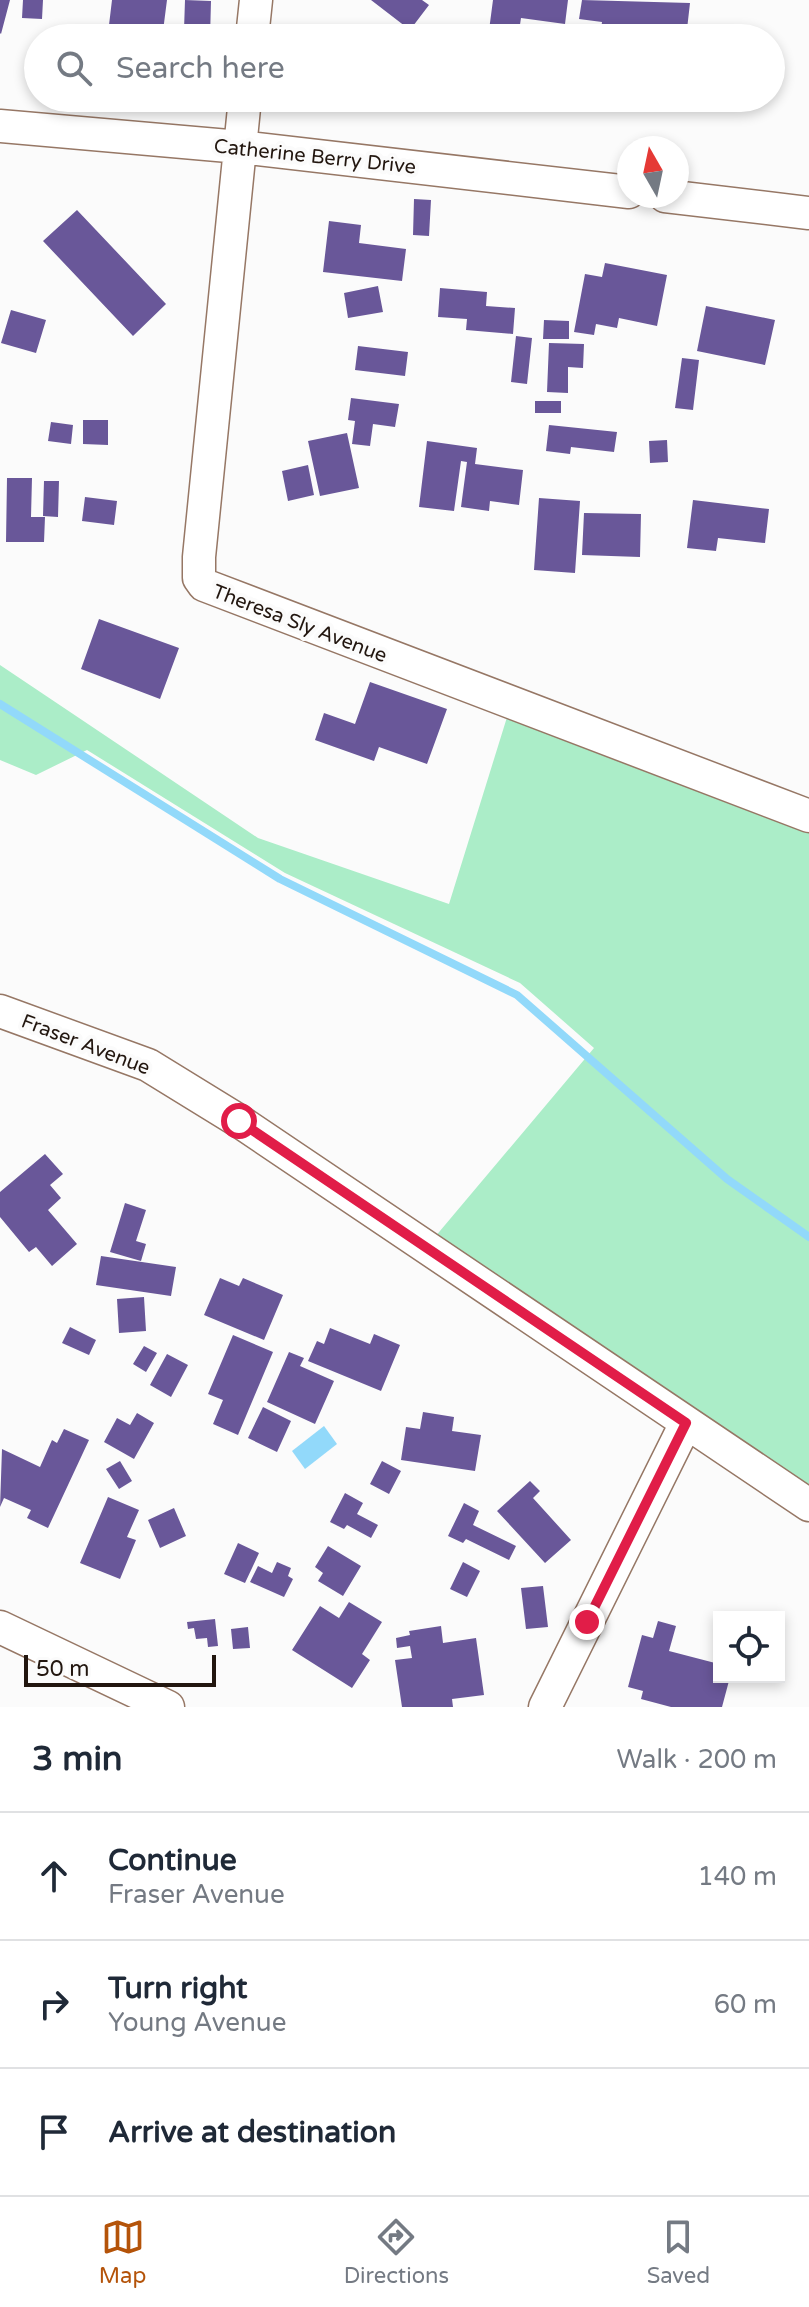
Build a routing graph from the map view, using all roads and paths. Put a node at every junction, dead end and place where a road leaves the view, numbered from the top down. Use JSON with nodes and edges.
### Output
{"nodes":[{"id":1,"x":256,"y":0,"type":"edge"},
{"id":2,"x":253,"y":24,"type":"edge"},
{"id":3,"x":244,"y":112,"type":"edge"},
{"id":4,"x":0,"y":126,"type":"edge"},
{"id":5,"x":240,"y":147,"type":"junction"},
{"id":6,"x":617,"y":191,"type":"edge"},
{"id":7,"x":689,"y":199,"type":"edge"},
{"id":8,"x":809,"y":213,"type":"edge"},
{"id":9,"x":809,"y":816,"type":"edge"},
{"id":10,"x":0,"y":1011,"type":"edge"},
{"id":11,"x":686,"y":1423,"type":"junction"},
{"id":12,"x":809,"y":1505,"type":"edge"},
{"id":13,"x":0,"y":1627,"type":"edge"},
{"id":14,"x":168,"y":1707,"type":"edge"},
{"id":15,"x":545,"y":1707,"type":"edge"}],
"edges":[{"from":1,"to":2,"type":"street"},
{"from":3,"to":5,"type":"street"},
{"from":4,"to":5,"type":"street","name":"Catherine Berry Drive"},
{"from":5,"to":6,"type":"street","name":"Catherine Berry Drive"},
{"from":5,"to":9,"type":"street","name":"Theresa Sly Avenue"},
{"from":7,"to":8,"type":"street"},
{"from":10,"to":11,"type":"street","name":"Fraser Avenue"},
{"from":11,"to":12,"type":"street","name":"Fraser Avenue"},
{"from":11,"to":15,"type":"street"},
{"from":13,"to":14,"type":"street"}]}
